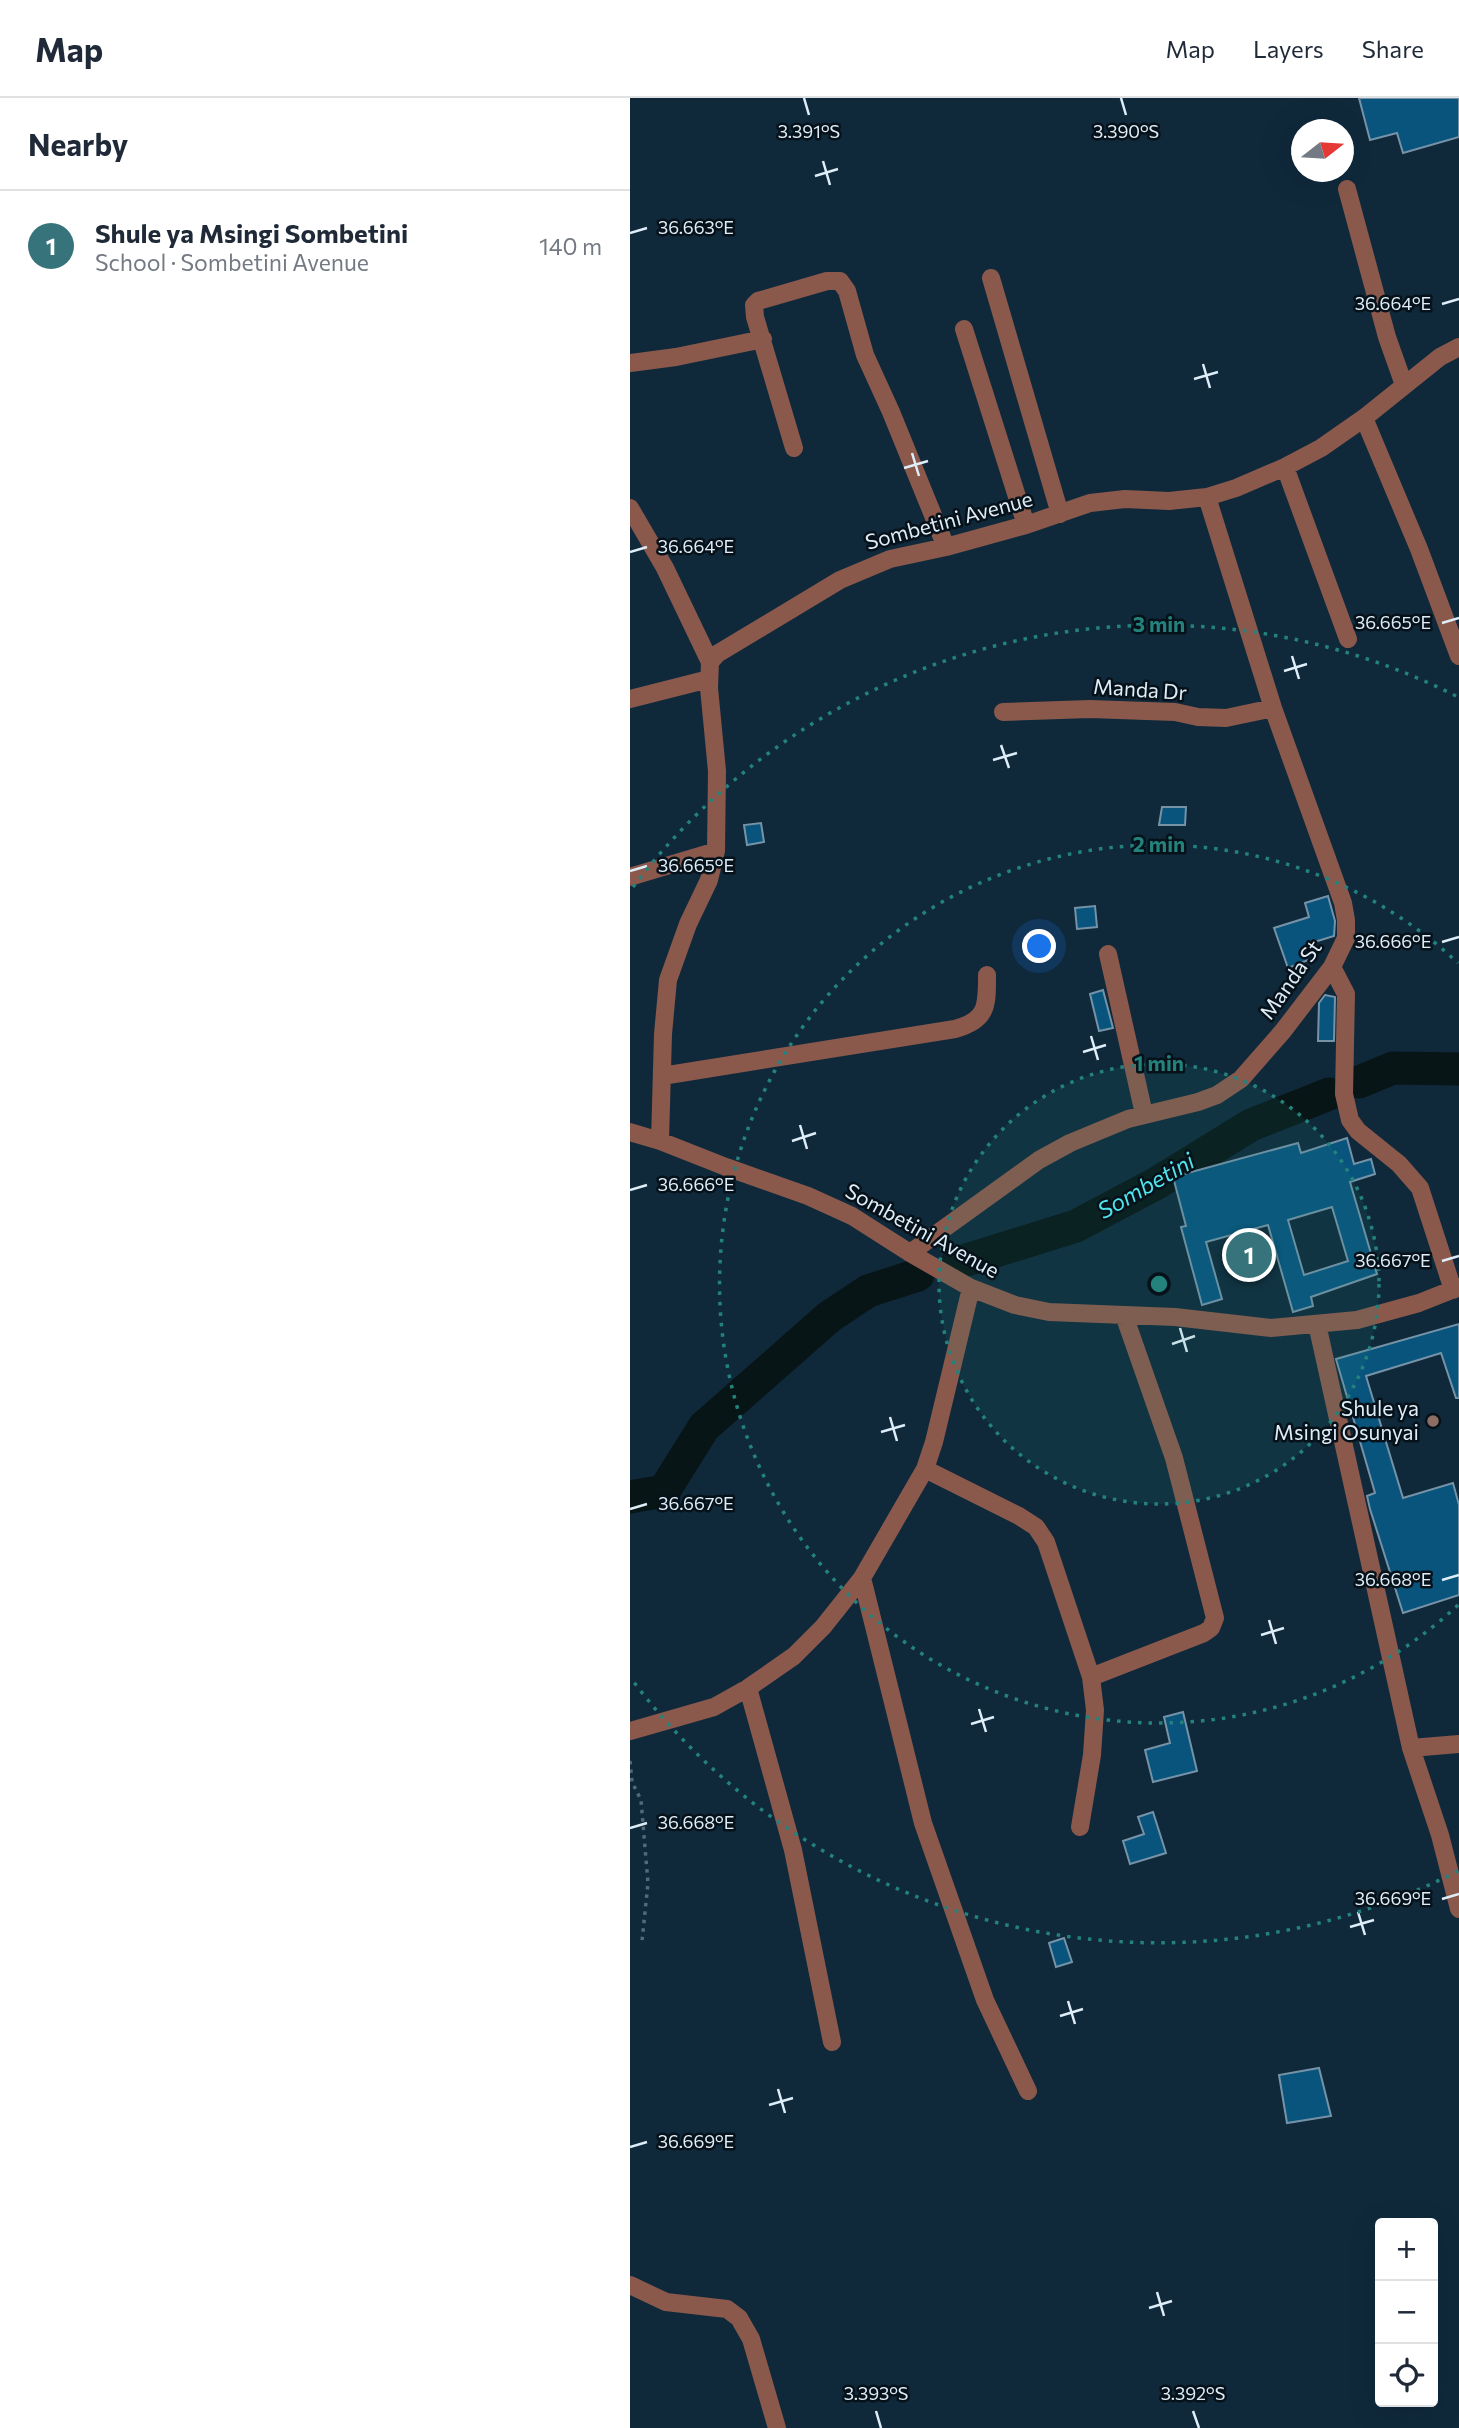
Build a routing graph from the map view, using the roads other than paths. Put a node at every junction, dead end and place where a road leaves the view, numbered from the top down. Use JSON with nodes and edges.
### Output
{"nodes":[{"id":1,"x":1348,"y":189,"type":"dead end"},
{"id":2,"x":991,"y":278,"type":"dead end"},
{"id":3,"x":964,"y":329,"type":"dead end"},
{"id":4,"x":763,"y":339,"type":"junction"},
{"id":5,"x":1459,"y":347,"type":"edge"},
{"id":6,"x":630,"y":363,"type":"edge"},
{"id":7,"x":1404,"y":385,"type":"junction"},
{"id":8,"x":1364,"y":418,"type":"junction"},
{"id":9,"x":794,"y":448,"type":"dead end"},
{"id":10,"x":1285,"y":467,"type":"junction"},
{"id":11,"x":1207,"y":497,"type":"junction"},
{"id":12,"x":630,"y":508,"type":"edge"},
{"id":13,"x":1060,"y":514,"type":"junction"},
{"id":14,"x":1026,"y":525,"type":"junction"},
{"id":15,"x":946,"y":547,"type":"junction"},
{"id":16,"x":1348,"y":639,"type":"dead end"},
{"id":17,"x":1459,"y":656,"type":"edge"},
{"id":18,"x":709,"y":671,"type":"junction"},
{"id":19,"x":630,"y":699,"type":"edge"},
{"id":20,"x":1273,"y":708,"type":"junction"},
{"id":21,"x":1003,"y":712,"type":"dead end"},
{"id":22,"x":716,"y":851,"type":"junction"},
{"id":23,"x":630,"y":877,"type":"edge"},
{"id":24,"x":1108,"y":954,"type":"dead end"},
{"id":25,"x":1332,"y":967,"type":"junction"},
{"id":26,"x":987,"y":975,"type":"dead end"},
{"id":27,"x":662,"y":1076,"type":"junction"},
{"id":28,"x":1144,"y":1114,"type":"junction"},
{"id":29,"x":630,"y":1132,"type":"edge"},
{"id":30,"x":660,"y":1141,"type":"junction"},
{"id":31,"x":909,"y":1253,"type":"junction"},
{"id":32,"x":971,"y":1288,"type":"junction"},
{"id":33,"x":1456,"y":1288,"type":"edge"},
{"id":34,"x":1124,"y":1315,"type":"junction"},
{"id":35,"x":1317,"y":1324,"type":"junction"},
{"id":36,"x":925,"y":1469,"type":"junction"},
{"id":37,"x":862,"y":1578,"type":"junction"},
{"id":38,"x":1091,"y":1677,"type":"junction"},
{"id":39,"x":748,"y":1688,"type":"junction"},
{"id":40,"x":630,"y":1731,"type":"edge"},
{"id":41,"x":1459,"y":1744,"type":"edge"},
{"id":42,"x":1410,"y":1748,"type":"junction"},
{"id":43,"x":1080,"y":1827,"type":"dead end"},
{"id":44,"x":1459,"y":1909,"type":"edge"},
{"id":45,"x":832,"y":2042,"type":"dead end"},
{"id":46,"x":1028,"y":2091,"type":"dead end"},
{"id":47,"x":630,"y":2285,"type":"edge"},
{"id":48,"x":777,"y":2428,"type":"edge"}],
"edges":[{"from":1,"to":7,"type":"street"},
{"from":2,"to":13,"type":"street"},
{"from":3,"to":14,"type":"street"},
{"from":4,"to":6,"type":"street"},
{"from":4,"to":9,"type":"street"},
{"from":4,"to":15,"type":"street"},
{"from":5,"to":7,"type":"street","name":"Sombetini Avenue"},
{"from":7,"to":8,"type":"street","name":"Sombetini Avenue"},
{"from":8,"to":10,"type":"street","name":"Sombetini Avenue"},
{"from":8,"to":17,"type":"street"},
{"from":10,"to":11,"type":"street","name":"Sombetini Avenue"},
{"from":10,"to":16,"type":"street"},
{"from":11,"to":13,"type":"street","name":"Sombetini Avenue"},
{"from":11,"to":20,"type":"street","name":"Manda St"},
{"from":12,"to":18,"type":"street"},
{"from":13,"to":14,"type":"street","name":"Sombetini Avenue"},
{"from":14,"to":15,"type":"street","name":"Sombetini Avenue"},
{"from":15,"to":18,"type":"street","name":"Sombetini Avenue"},
{"from":18,"to":19,"type":"street"},
{"from":18,"to":22,"type":"street"},
{"from":20,"to":21,"type":"street","name":"Manda Dr"},
{"from":20,"to":25,"type":"street","name":"Manda St"},
{"from":22,"to":23,"type":"street"},
{"from":22,"to":27,"type":"street"},
{"from":24,"to":28,"type":"street"},
{"from":25,"to":28,"type":"street","name":"Manda St"},
{"from":25,"to":33,"type":"street"},
{"from":26,"to":27,"type":"street"},
{"from":27,"to":30,"type":"street"},
{"from":28,"to":31,"type":"street","name":"Manda St"},
{"from":29,"to":30,"type":"street","name":"Sombetini Avenue"},
{"from":30,"to":31,"type":"street","name":"Sombetini Avenue"},
{"from":31,"to":32,"type":"street","name":"Sombetini Avenue"},
{"from":32,"to":34,"type":"street","name":"Sombetini Avenue"},
{"from":32,"to":36,"type":"street"},
{"from":33,"to":35,"type":"street","name":"Sombetini Avenue"},
{"from":34,"to":35,"type":"street","name":"Sombetini Avenue"},
{"from":34,"to":38,"type":"street"},
{"from":35,"to":42,"type":"street"},
{"from":36,"to":37,"type":"street"},
{"from":36,"to":38,"type":"street"},
{"from":37,"to":39,"type":"street"},
{"from":37,"to":46,"type":"street"},
{"from":38,"to":43,"type":"street"},
{"from":39,"to":40,"type":"street"},
{"from":39,"to":45,"type":"street"},
{"from":41,"to":42,"type":"street"},
{"from":42,"to":44,"type":"street"},
{"from":47,"to":48,"type":"street"}]}
